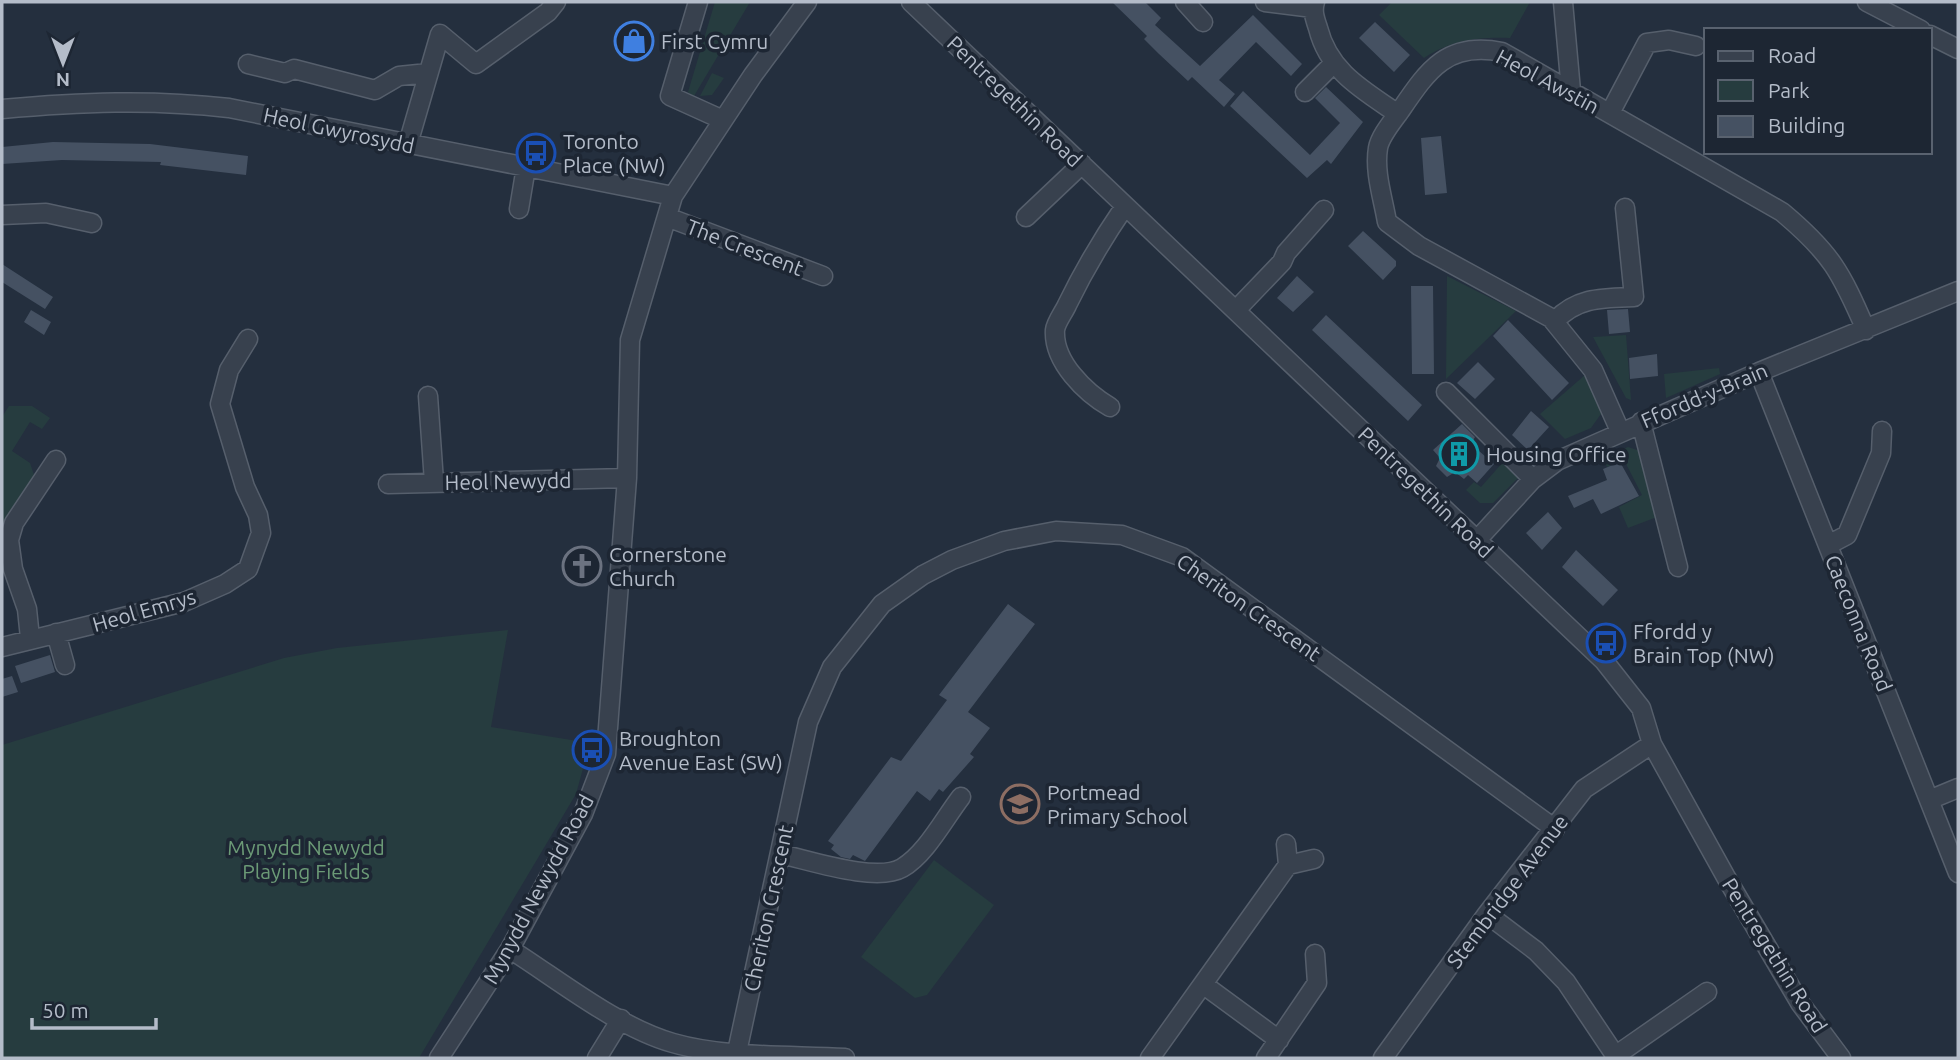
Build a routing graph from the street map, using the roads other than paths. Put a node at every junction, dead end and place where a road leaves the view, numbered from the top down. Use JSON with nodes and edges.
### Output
{"nodes":[{"id":1,"x":556,"y":2,"type":"edge"},
{"id":2,"x":698,"y":2,"type":"edge"},
{"id":3,"x":807,"y":2,"type":"edge"},
{"id":4,"x":1185,"y":2,"type":"edge"},
{"id":5,"x":1265,"y":2,"type":"edge"},
{"id":6,"x":1563,"y":2,"type":"edge"},
{"id":7,"x":1867,"y":2,"type":"edge"},
{"id":8,"x":922,"y":5,"type":"edge"},
{"id":9,"x":1314,"y":5,"type":"edge"},
{"id":10,"x":1203,"y":22,"type":"dead end"},
{"id":11,"x":1917,"y":28,"type":"edge"},
{"id":12,"x":1932,"y":36,"type":"edge"},
{"id":13,"x":1696,"y":46,"type":"dead end"},
{"id":14,"x":1958,"y":49,"type":"edge"},
{"id":15,"x":248,"y":64,"type":"dead end"},
{"id":16,"x":1332,"y":65,"type":"junction"},
{"id":17,"x":428,"y":73,"type":"junction"},
{"id":18,"x":1572,"y":91,"type":"junction"},
{"id":19,"x":1305,"y":92,"type":"dead end"},
{"id":20,"x":2,"y":109,"type":"edge"},
{"id":21,"x":1610,"y":113,"type":"junction"},
{"id":22,"x":1398,"y":114,"type":"junction"},
{"id":23,"x":723,"y":120,"type":"junction"},
{"id":24,"x":408,"y":144,"type":"junction"},
{"id":25,"x":1082,"y":164,"type":"junction"},
{"id":26,"x":526,"y":167,"type":"junction"},
{"id":27,"x":673,"y":196,"type":"junction"},
{"id":28,"x":1125,"y":206,"type":"junction"},
{"id":29,"x":1625,"y":208,"type":"dead end"},
{"id":30,"x":519,"y":209,"type":"dead end"},
{"id":31,"x":1324,"y":210,"type":"dead end"},
{"id":32,"x":2,"y":215,"type":"edge"},
{"id":33,"x":667,"y":217,"type":"junction"},
{"id":34,"x":1026,"y":217,"type":"dead end"},
{"id":35,"x":92,"y":223,"type":"dead end"},
{"id":36,"x":823,"y":276,"type":"dead end"},
{"id":37,"x":1958,"y":292,"type":"edge"},
{"id":38,"x":1236,"y":310,"type":"junction"},
{"id":39,"x":1555,"y":321,"type":"junction"},
{"id":40,"x":1866,"y":330,"type":"junction"},
{"id":41,"x":248,"y":339,"type":"dead end"},
{"id":42,"x":1759,"y":372,"type":"junction"},
{"id":43,"x":1446,"y":392,"type":"dead end"},
{"id":44,"x":428,"y":396,"type":"dead end"},
{"id":45,"x":1110,"y":407,"type":"dead end"},
{"id":46,"x":1641,"y":422,"type":"junction"},
{"id":47,"x":1882,"y":430,"type":"dead end"},
{"id":48,"x":1620,"y":431,"type":"junction"},
{"id":49,"x":56,"y":460,"type":"dead end"},
{"id":50,"x":627,"y":478,"type":"junction"},
{"id":51,"x":1533,"y":479,"type":"junction"},
{"id":52,"x":435,"y":482,"type":"junction"},
{"id":53,"x":388,"y":484,"type":"dead end"},
{"id":54,"x":1477,"y":540,"type":"junction"},
{"id":55,"x":1828,"y":545,"type":"junction"},
{"id":56,"x":1678,"y":567,"type":"dead end"},
{"id":57,"x":56,"y":633,"type":"junction"},
{"id":58,"x":30,"y":638,"type":"junction"},
{"id":59,"x":2,"y":647,"type":"edge"},
{"id":60,"x":65,"y":665,"type":"dead end"},
{"id":61,"x":1651,"y":744,"type":"junction"},
{"id":62,"x":1958,"y":788,"type":"edge"},
{"id":63,"x":961,"y":797,"type":"dead end"},
{"id":64,"x":1929,"y":800,"type":"junction"},
{"id":65,"x":1555,"y":829,"type":"junction"},
{"id":66,"x":1286,"y":844,"type":"dead end"},
{"id":67,"x":779,"y":854,"type":"junction"},
{"id":68,"x":1314,"y":859,"type":"dead end"},
{"id":69,"x":1288,"y":865,"type":"junction"},
{"id":70,"x":1958,"y":873,"type":"edge"},
{"id":71,"x":1487,"y":914,"type":"junction"},
{"id":72,"x":510,"y":948,"type":"junction"},
{"id":73,"x":1315,"y":954,"type":"dead end"},
{"id":74,"x":1204,"y":985,"type":"junction"},
{"id":75,"x":1707,"y":992,"type":"dead end"},
{"id":76,"x":621,"y":1019,"type":"junction"},
{"id":77,"x":1279,"y":1040,"type":"junction"},
{"id":78,"x":737,"y":1052,"type":"junction"},
{"id":79,"x":1616,"y":1057,"type":"edge"},
{"id":80,"x":439,"y":1058,"type":"edge"},
{"id":81,"x":597,"y":1058,"type":"edge"},
{"id":82,"x":845,"y":1058,"type":"edge"},
{"id":83,"x":1150,"y":1058,"type":"edge"},
{"id":84,"x":1266,"y":1058,"type":"edge"},
{"id":85,"x":1383,"y":1058,"type":"edge"},
{"id":86,"x":1841,"y":1058,"type":"edge"}],
"edges":[{"from":1,"to":17,"type":"street"},
{"from":2,"to":23,"type":"street"},
{"from":3,"to":23,"type":"street","name":"Mynydd Newydd Road"},
{"from":4,"to":10,"type":"street"},
{"from":5,"to":9,"type":"street"},
{"from":6,"to":18,"type":"street"},
{"from":7,"to":11,"type":"street"},
{"from":8,"to":25,"type":"street","name":"Pentregethin Road"},
{"from":9,"to":16,"type":"street"},
{"from":12,"to":14,"type":"street"},
{"from":13,"to":21,"type":"street"},
{"from":15,"to":17,"type":"street"},
{"from":16,"to":19,"type":"street"},
{"from":16,"to":22,"type":"street"},
{"from":17,"to":24,"type":"street"},
{"from":18,"to":21,"type":"street","name":"Heol Awstin"},
{"from":18,"to":22,"type":"street","name":"Heol Awstin"},
{"from":20,"to":24,"type":"street","name":"Heol Gwyrosydd"},
{"from":21,"to":40,"type":"street","name":"Heol Awstin"},
{"from":22,"to":39,"type":"street","name":"Heol Awstin"},
{"from":23,"to":27,"type":"street","name":"Mynydd Newydd Road"},
{"from":24,"to":26,"type":"street","name":"Heol Gwyrosydd"},
{"from":25,"to":28,"type":"street","name":"Pentregethin Road"},
{"from":25,"to":34,"type":"street"},
{"from":26,"to":27,"type":"street","name":"Heol Gwyrosydd"},
{"from":26,"to":30,"type":"street"},
{"from":27,"to":33,"type":"street","name":"Mynydd Newydd Road"},
{"from":28,"to":38,"type":"street","name":"Pentregethin Road"},
{"from":28,"to":45,"type":"street"},
{"from":29,"to":39,"type":"street"},
{"from":31,"to":38,"type":"street"},
{"from":32,"to":35,"type":"street"},
{"from":33,"to":36,"type":"street","name":"The Crescent"},
{"from":33,"to":50,"type":"street","name":"Mynydd Newydd Road"},
{"from":37,"to":40,"type":"street","name":"Ffordd-y-Brain"},
{"from":38,"to":54,"type":"street","name":"Pentregethin Road"},
{"from":39,"to":48,"type":"street","name":"Heol Awstin"},
{"from":40,"to":42,"type":"street","name":"Ffordd-y-Brain"},
{"from":41,"to":57,"type":"street","name":"Heol Emrys"},
{"from":42,"to":46,"type":"street","name":"Ffordd-y-Brain"},
{"from":42,"to":55,"type":"street","name":"Caeconna Road"},
{"from":43,"to":51,"type":"street"},
{"from":44,"to":52,"type":"street"},
{"from":46,"to":48,"type":"street","name":"Ffordd-y-Brain"},
{"from":46,"to":56,"type":"street"},
{"from":47,"to":55,"type":"street"},
{"from":48,"to":51,"type":"street","name":"Ffordd-y-Brain"},
{"from":49,"to":58,"type":"street"},
{"from":50,"to":52,"type":"street","name":"Heol Newydd"},
{"from":50,"to":72,"type":"street","name":"Mynydd Newydd Road"},
{"from":51,"to":54,"type":"street","name":"Ffordd-y-Brain"},
{"from":52,"to":53,"type":"street","name":"Heol Newydd"},
{"from":54,"to":61,"type":"street","name":"Pentregethin Road"},
{"from":55,"to":64,"type":"street","name":"Caeconna Road"},
{"from":57,"to":58,"type":"street","name":"Heol Emrys"},
{"from":57,"to":60,"type":"street"},
{"from":58,"to":59,"type":"street","name":"Heol Emrys"},
{"from":61,"to":65,"type":"street","name":"Stembridge Avenue"},
{"from":61,"to":86,"type":"street","name":"Pentregethin Road"},
{"from":62,"to":64,"type":"street"},
{"from":63,"to":67,"type":"street"},
{"from":64,"to":70,"type":"street","name":"Caeconna Road"},
{"from":65,"to":67,"type":"street","name":"Cheriton Crescent"},
{"from":65,"to":71,"type":"street","name":"Stembridge Avenue"},
{"from":66,"to":69,"type":"street"},
{"from":67,"to":78,"type":"street","name":"Cheriton Crescent"},
{"from":68,"to":69,"type":"street"},
{"from":69,"to":74,"type":"street"},
{"from":71,"to":79,"type":"street"},
{"from":71,"to":85,"type":"street","name":"Stembridge Avenue"},
{"from":72,"to":76,"type":"street"},
{"from":72,"to":80,"type":"street","name":"Mynydd Newydd Road"},
{"from":73,"to":77,"type":"street"},
{"from":74,"to":77,"type":"street"},
{"from":74,"to":83,"type":"street"},
{"from":75,"to":79,"type":"street"},
{"from":76,"to":78,"type":"street"},
{"from":76,"to":81,"type":"street"},
{"from":77,"to":84,"type":"street"},
{"from":78,"to":82,"type":"street"}]}
